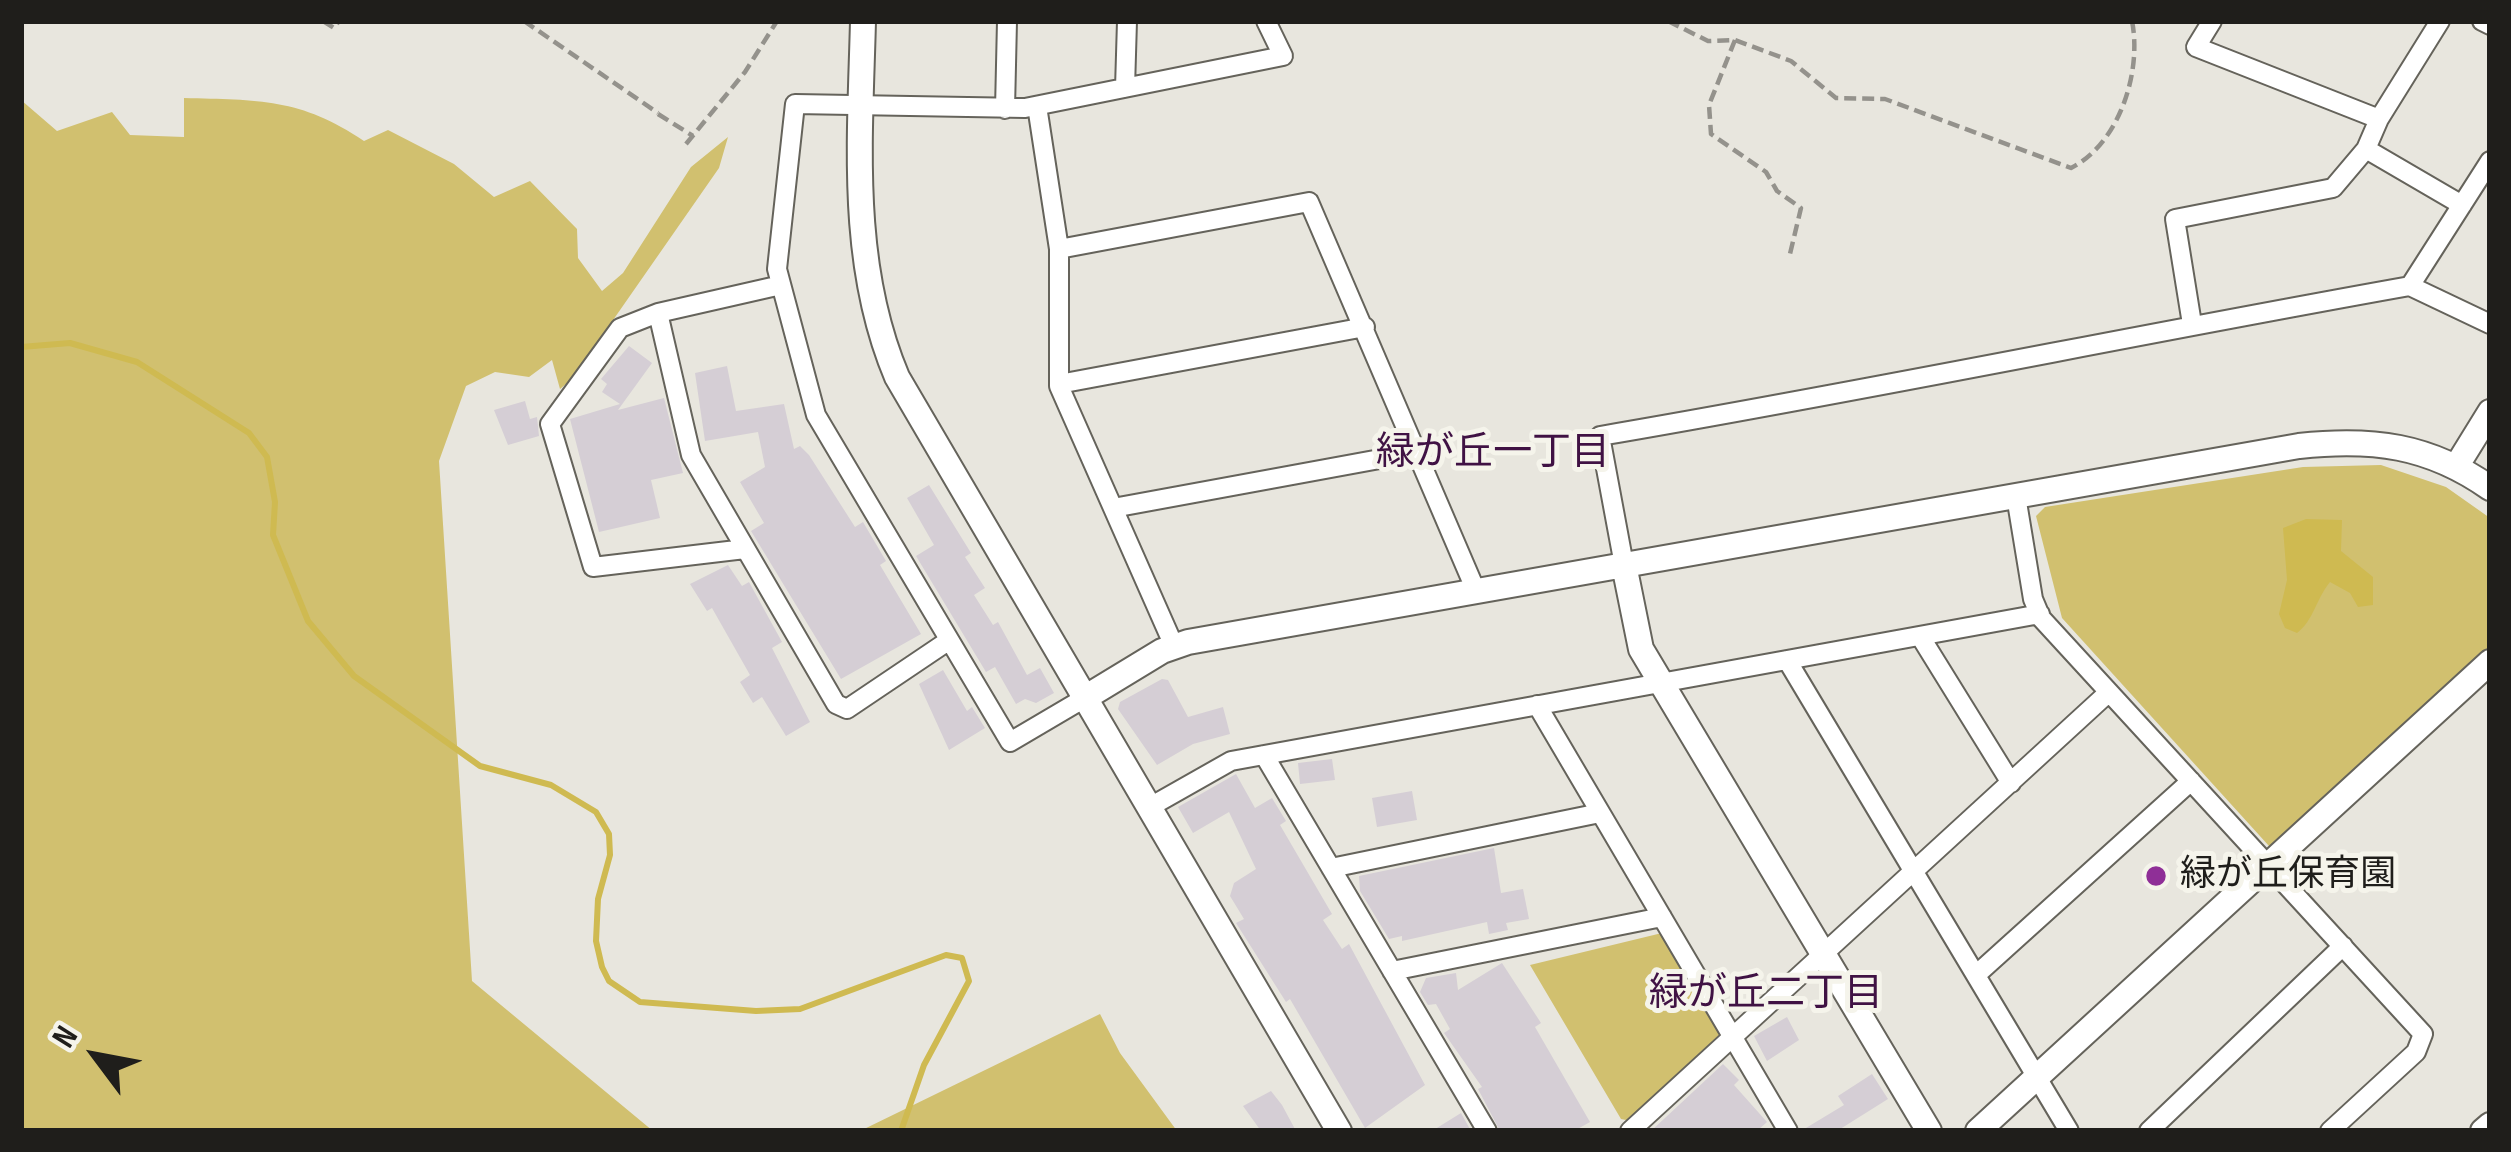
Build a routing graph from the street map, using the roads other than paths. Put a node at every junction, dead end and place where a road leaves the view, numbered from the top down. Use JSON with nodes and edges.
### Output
{"nodes":[{"id":1,"x":863,"y":21,"type":"edge"},
{"id":2,"x":1007,"y":21,"type":"edge"},
{"id":3,"x":1127,"y":21,"type":"edge"},
{"id":4,"x":1267,"y":21,"type":"edge"},
{"id":5,"x":2212,"y":21,"type":"edge"},
{"id":6,"x":2440,"y":21,"type":"edge"},
{"id":7,"x":2482,"y":21,"type":"edge"},
{"id":8,"x":2490,"y":25,"type":"edge"},
{"id":9,"x":1125,"y":88,"type":"junction"},
{"id":10,"x":861,"y":105,"type":"junction"},
{"id":11,"x":1037,"y":106,"type":"junction"},
{"id":12,"x":1005,"y":109,"type":"junction"},
{"id":13,"x":2380,"y":119,"type":"junction"},
{"id":14,"x":2366,"y":148,"type":"junction"},
{"id":15,"x":2490,"y":161,"type":"edge"},
{"id":16,"x":2462,"y":205,"type":"junction"},
{"id":17,"x":1059,"y":249,"type":"junction"},
{"id":18,"x":781,"y":285,"type":"junction"},
{"id":19,"x":2410,"y":286,"type":"junction"},
{"id":20,"x":658,"y":313,"type":"junction"},
{"id":21,"x":2192,"y":324,"type":"junction"},
{"id":22,"x":2490,"y":324,"type":"edge"},
{"id":23,"x":1365,"y":327,"type":"junction"},
{"id":24,"x":1059,"y":384,"type":"junction"},
{"id":25,"x":2490,"y":412,"type":"edge"},
{"id":26,"x":1418,"y":452,"type":"junction"},
{"id":27,"x":2456,"y":467,"type":"junction"},
{"id":28,"x":2490,"y":488,"type":"edge"},
{"id":29,"x":2016,"y":496,"type":"junction"},
{"id":30,"x":1112,"y":508,"type":"junction"},
{"id":31,"x":745,"y":549,"type":"junction"},
{"id":32,"x":1624,"y":565,"type":"junction"},
{"id":33,"x":1476,"y":591,"type":"junction"},
{"id":34,"x":2040,"y":614,"type":"junction"},
{"id":35,"x":1920,"y":636,"type":"junction"},
{"id":36,"x":948,"y":641,"type":"junction"},
{"id":37,"x":1174,"y":646,"type":"junction"},
{"id":38,"x":1787,"y":660,"type":"junction"},
{"id":39,"x":2490,"y":662,"type":"edge"},
{"id":40,"x":1662,"y":683,"type":"junction"},
{"id":41,"x":2109,"y":692,"type":"junction"},
{"id":42,"x":1083,"y":699,"type":"junction"},
{"id":43,"x":1537,"y":705,"type":"junction"},
{"id":44,"x":1264,"y":755,"type":"junction"},
{"id":45,"x":2191,"y":781,"type":"junction"},
{"id":46,"x":2011,"y":783,"type":"junction"},
{"id":47,"x":1148,"y":808,"type":"junction"},
{"id":48,"x":1600,"y":813,"type":"junction"},
{"id":49,"x":2268,"y":865,"type":"junction"},
{"id":50,"x":1330,"y":868,"type":"junction"},
{"id":51,"x":1914,"y":872,"type":"junction"},
{"id":52,"x":1662,"y":917,"type":"junction"},
{"id":53,"x":2342,"y":946,"type":"junction"},
{"id":54,"x":1824,"y":955,"type":"junction"},
{"id":55,"x":1392,"y":971,"type":"junction"},
{"id":56,"x":1976,"y":975,"type":"junction"},
{"id":57,"x":1733,"y":1037,"type":"junction"},
{"id":58,"x":2037,"y":1077,"type":"junction"},
{"id":59,"x":1340,"y":1131,"type":"edge"},
{"id":60,"x":1487,"y":1131,"type":"edge"},
{"id":61,"x":1630,"y":1131,"type":"edge"},
{"id":62,"x":1789,"y":1131,"type":"edge"},
{"id":63,"x":1929,"y":1131,"type":"edge"},
{"id":64,"x":1978,"y":1131,"type":"edge"},
{"id":65,"x":2069,"y":1131,"type":"edge"},
{"id":66,"x":2150,"y":1131,"type":"edge"},
{"id":67,"x":2330,"y":1131,"type":"edge"}],
"edges":[{"from":1,"to":10,"type":"street"},
{"from":2,"to":12,"type":"street"},
{"from":3,"to":9,"type":"street"},
{"from":4,"to":9,"type":"street"},
{"from":5,"to":13,"type":"street"},
{"from":6,"to":13,"type":"street"},
{"from":7,"to":8,"type":"street"},
{"from":9,"to":11,"type":"street"},
{"from":10,"to":12,"type":"street"},
{"from":10,"to":18,"type":"street"},
{"from":10,"to":42,"type":"street"},
{"from":11,"to":12,"type":"street"},
{"from":11,"to":17,"type":"street"},
{"from":13,"to":14,"type":"street"},
{"from":14,"to":16,"type":"street"},
{"from":14,"to":21,"type":"street"},
{"from":15,"to":16,"type":"street"},
{"from":16,"to":19,"type":"street"},
{"from":17,"to":23,"type":"street"},
{"from":17,"to":24,"type":"street"},
{"from":18,"to":20,"type":"street"},
{"from":18,"to":36,"type":"street"},
{"from":19,"to":21,"type":"street"},
{"from":19,"to":22,"type":"street"},
{"from":20,"to":31,"type":"street"},
{"from":20,"to":31,"type":"street"},
{"from":21,"to":32,"type":"street"},
{"from":23,"to":24,"type":"street"},
{"from":23,"to":26,"type":"street"},
{"from":24,"to":30,"type":"street"},
{"from":25,"to":27,"type":"street"},
{"from":26,"to":30,"type":"street"},
{"from":26,"to":33,"type":"street"},
{"from":27,"to":28,"type":"street"},
{"from":27,"to":29,"type":"street"},
{"from":29,"to":32,"type":"street"},
{"from":29,"to":34,"type":"street"},
{"from":30,"to":37,"type":"street"},
{"from":31,"to":36,"type":"street"},
{"from":32,"to":33,"type":"street"},
{"from":32,"to":40,"type":"street"},
{"from":33,"to":37,"type":"street"},
{"from":34,"to":35,"type":"street"},
{"from":34,"to":41,"type":"street"},
{"from":35,"to":38,"type":"street"},
{"from":35,"to":46,"type":"street"},
{"from":36,"to":42,"type":"street"},
{"from":37,"to":42,"type":"street"},
{"from":38,"to":40,"type":"street"},
{"from":38,"to":51,"type":"street"},
{"from":39,"to":49,"type":"street"},
{"from":40,"to":43,"type":"street"},
{"from":40,"to":54,"type":"street"},
{"from":41,"to":45,"type":"street"},
{"from":41,"to":46,"type":"street"},
{"from":42,"to":47,"type":"street"},
{"from":43,"to":44,"type":"street"},
{"from":43,"to":48,"type":"street"},
{"from":44,"to":47,"type":"street"},
{"from":44,"to":50,"type":"street"},
{"from":45,"to":49,"type":"street"},
{"from":45,"to":56,"type":"street"},
{"from":46,"to":51,"type":"street"},
{"from":47,"to":59,"type":"street"},
{"from":48,"to":50,"type":"street"},
{"from":48,"to":52,"type":"street"},
{"from":49,"to":53,"type":"street"},
{"from":49,"to":58,"type":"street"},
{"from":50,"to":55,"type":"street"},
{"from":51,"to":54,"type":"street"},
{"from":51,"to":56,"type":"street"},
{"from":52,"to":55,"type":"street"},
{"from":52,"to":57,"type":"street"},
{"from":53,"to":66,"type":"street"},
{"from":53,"to":67,"type":"street"},
{"from":54,"to":57,"type":"street"},
{"from":54,"to":63,"type":"street"},
{"from":55,"to":60,"type":"street"},
{"from":56,"to":58,"type":"street"},
{"from":57,"to":61,"type":"street"},
{"from":57,"to":62,"type":"street"},
{"from":58,"to":64,"type":"street"},
{"from":58,"to":65,"type":"street"}]}
